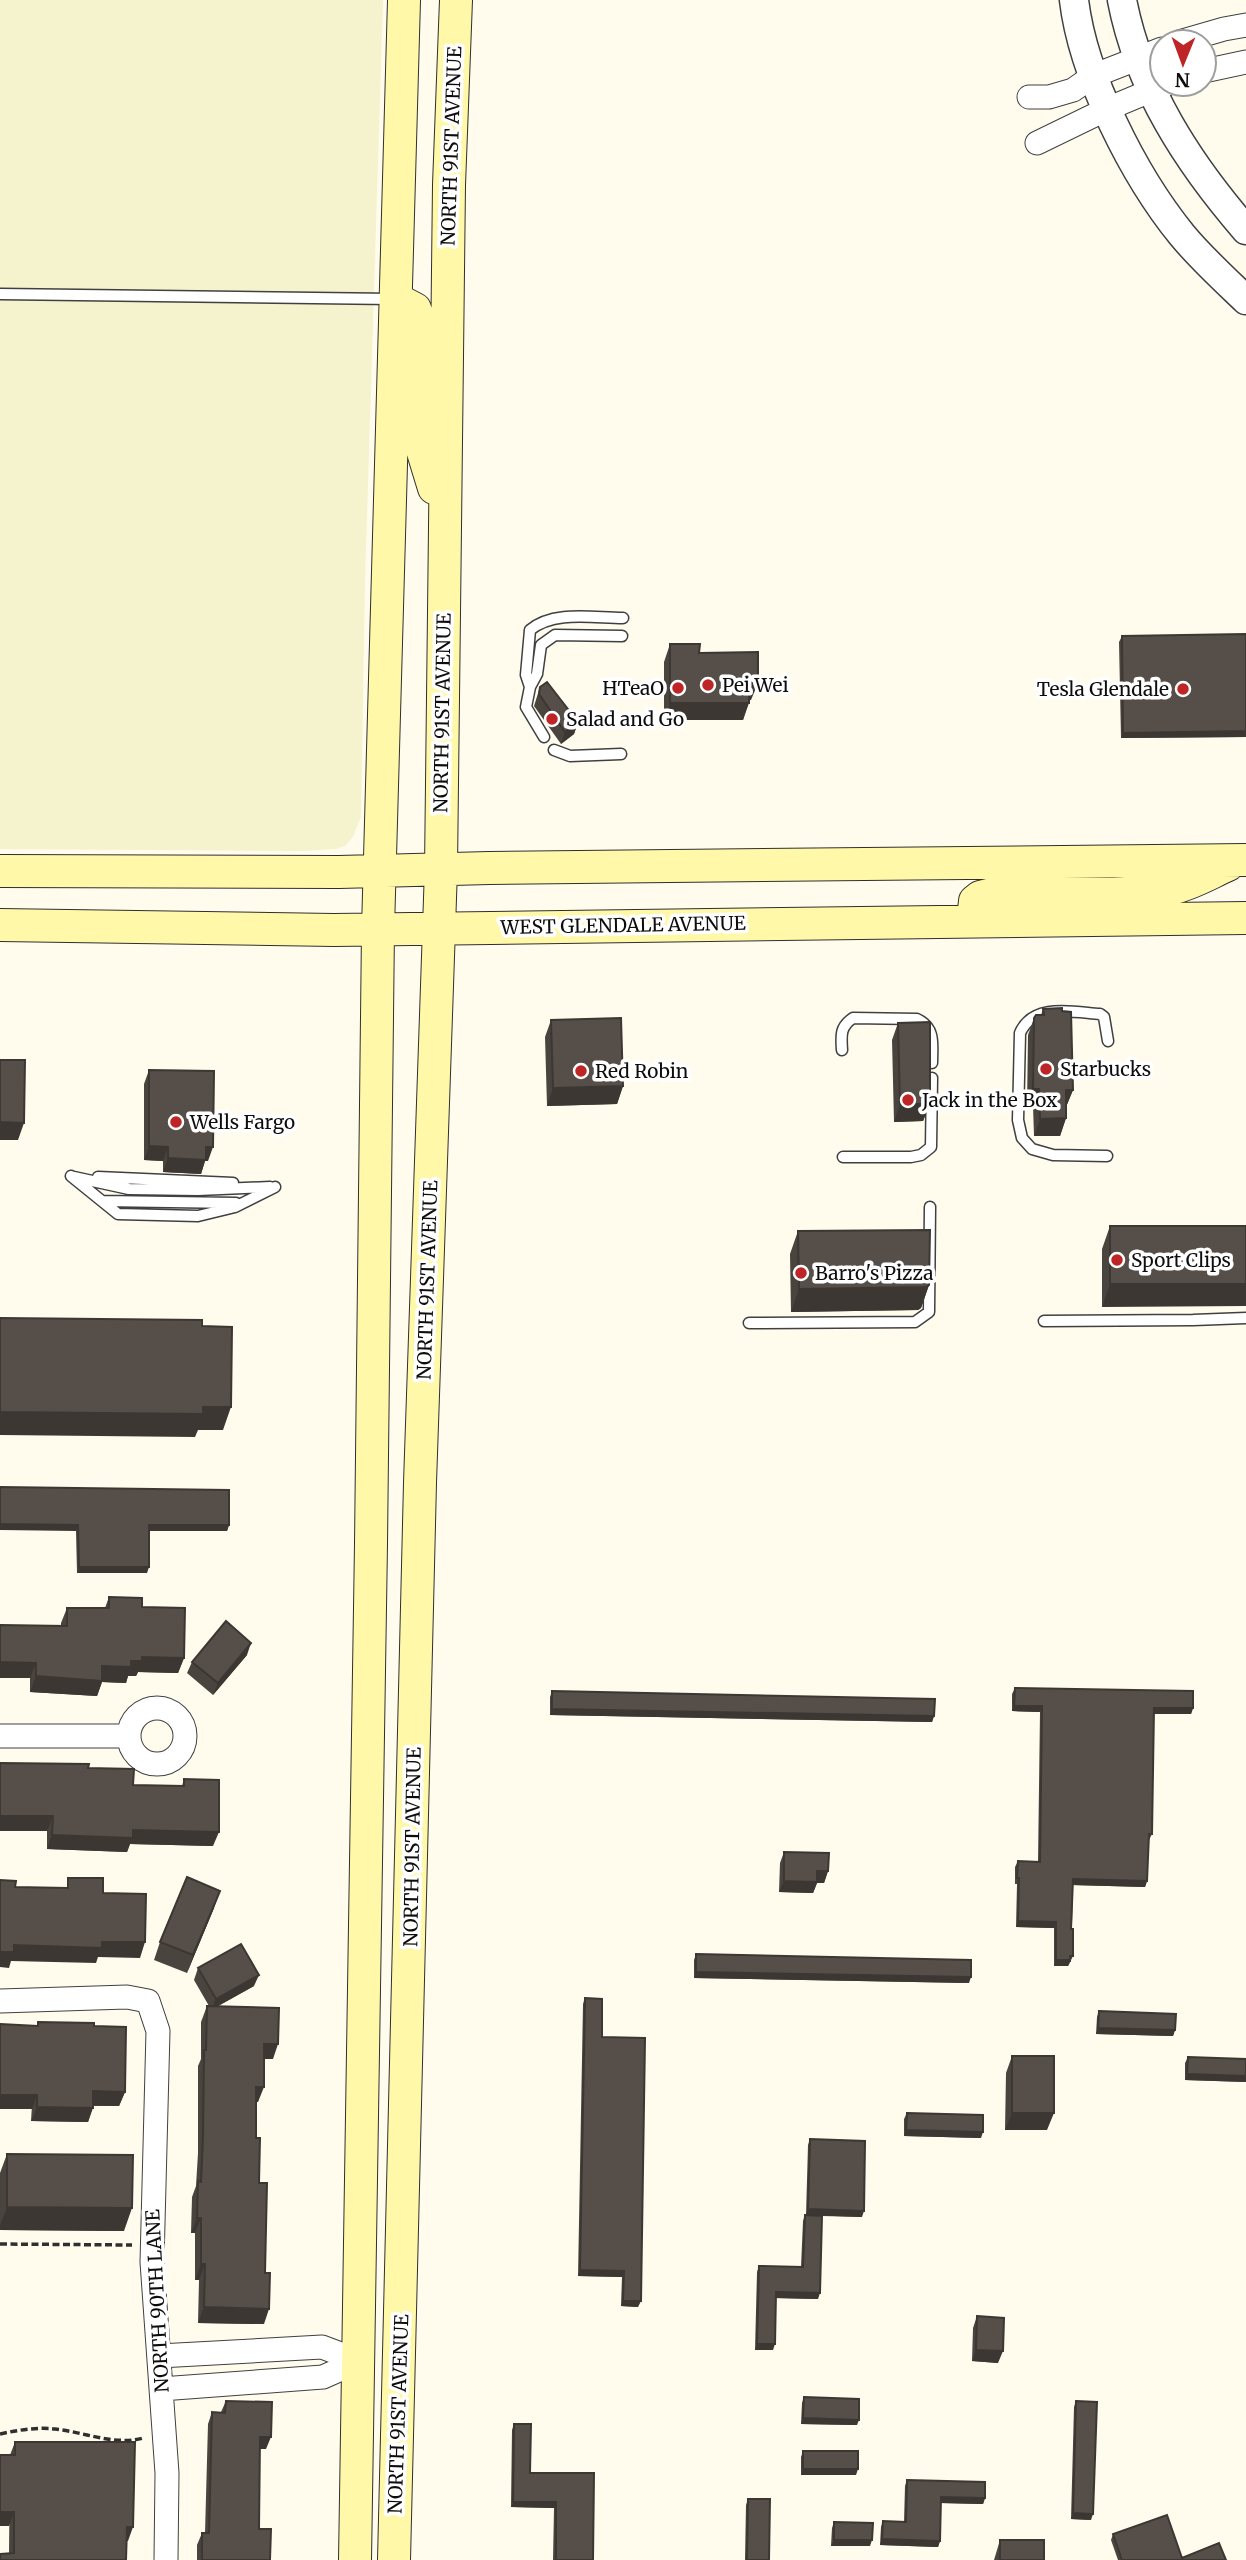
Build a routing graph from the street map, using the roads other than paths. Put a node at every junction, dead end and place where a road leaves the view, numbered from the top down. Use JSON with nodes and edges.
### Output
{"nodes":[{"id":1,"x":404,"y":0,"type":"edge"},
{"id":2,"x":456,"y":0,"type":"edge"},
{"id":3,"x":1074,"y":0,"type":"edge"},
{"id":4,"x":1122,"y":0,"type":"edge"},
{"id":5,"x":1246,"y":25,"type":"edge"},
{"id":6,"x":1218,"y":31,"type":"edge"},
{"id":7,"x":1148,"y":50,"type":"edge"},
{"id":8,"x":1148,"y":55,"type":"edge"},
{"id":9,"x":1246,"y":62,"type":"edge"},
{"id":10,"x":1218,"y":68,"type":"edge"},
{"id":11,"x":1093,"y":76,"type":"junction"},
{"id":12,"x":1148,"y":92,"type":"edge"},
{"id":13,"x":1029,"y":97,"type":"dead end"},
{"id":14,"x":1163,"y":98,"type":"edge"},
{"id":15,"x":1107,"y":109,"type":"junction"},
{"id":16,"x":1037,"y":143,"type":"dead end"},
{"id":17,"x":1246,"y":230,"type":"edge"},
{"id":18,"x":0,"y":294,"type":"edge"},
{"id":19,"x":396,"y":299,"type":"junction"},
{"id":20,"x":1246,"y":300,"type":"edge"},
{"id":21,"x":444,"y":519,"type":"junction"},
{"id":22,"x":623,"y":618,"type":"dead end"},
{"id":23,"x":622,"y":636,"type":"dead end"},
{"id":24,"x":530,"y":687,"type":"junction"},
{"id":25,"x":544,"y":737,"type":"dead end"},
{"id":26,"x":554,"y":750,"type":"dead end"},
{"id":27,"x":621,"y":754,"type":"dead end"},
{"id":28,"x":1242,"y":860,"type":"edge"},
{"id":29,"x":441,"y":869,"type":"junction"},
{"id":30,"x":0,"y":871,"type":"edge"},
{"id":31,"x":379,"y":871,"type":"junction"},
{"id":32,"x":1246,"y":918,"type":"edge"},
{"id":33,"x":973,"y":920,"type":"junction"},
{"id":34,"x":0,"y":925,"type":"edge"},
{"id":35,"x":438,"y":928,"type":"junction"},
{"id":36,"x":378,"y":929,"type":"junction"},
{"id":37,"x":1108,"y":1041,"type":"dead end"},
{"id":38,"x":842,"y":1050,"type":"dead end"},
{"id":39,"x":932,"y":1063,"type":"edge"},
{"id":40,"x":932,"y":1078,"type":"edge"},
{"id":41,"x":1107,"y":1156,"type":"dead end"},
{"id":42,"x":843,"y":1157,"type":"dead end"},
{"id":43,"x":244,"y":1203,"type":"joint"},
{"id":44,"x":930,"y":1206,"type":"dead end"},
{"id":45,"x":1246,"y":1318,"type":"edge"},
{"id":46,"x":1044,"y":1321,"type":"dead end"},
{"id":47,"x":749,"y":1323,"type":"dead end"},
{"id":48,"x":371,"y":1544,"type":"junction"},
{"id":49,"x":419,"y":1547,"type":"junction"},
{"id":50,"x":0,"y":1736,"type":"edge"},
{"id":51,"x":128,"y":1736,"type":"dead end"},
{"id":52,"x":0,"y":2001,"type":"edge"},
{"id":53,"x":159,"y":2356,"type":"junction"},
{"id":54,"x":359,"y":2361,"type":"junction"},
{"id":55,"x":162,"y":2389,"type":"junction"},
{"id":56,"x":396,"y":2494,"type":"junction"},
{"id":57,"x":166,"y":2560,"type":"edge"},
{"id":58,"x":355,"y":2560,"type":"edge"},
{"id":59,"x":394,"y":2560,"type":"edge"}],
"edges":[{"from":1,"to":19,"type":"main road","name":"NORTH 91ST AVENUE"},
{"from":2,"to":21,"type":"main road","name":"NORTH 91ST AVENUE"},
{"from":3,"to":11,"type":"street"},
{"from":4,"to":7,"type":"street"},
{"from":5,"to":6,"type":"street"},
{"from":8,"to":11,"type":"street"},
{"from":9,"to":10,"type":"street"},
{"from":11,"to":13,"type":"street"},
{"from":11,"to":15,"type":"street"},
{"from":12,"to":15,"type":"street"},
{"from":14,"to":17,"type":"street"},
{"from":15,"to":16,"type":"street"},
{"from":15,"to":20,"type":"street"},
{"from":18,"to":19,"type":"lane"},
{"from":19,"to":21,"type":"main road"},
{"from":19,"to":31,"type":"main road","name":"NORTH 91ST AVENUE"},
{"from":21,"to":29,"type":"main road","name":"NORTH 91ST AVENUE"},
{"from":22,"to":24,"type":"lane"},
{"from":23,"to":24,"type":"lane"},
{"from":24,"to":25,"type":"lane"},
{"from":26,"to":27,"type":"lane"},
{"from":28,"to":29,"type":"main road"},
{"from":28,"to":33,"type":"main road"},
{"from":29,"to":31,"type":"main road"},
{"from":29,"to":35,"type":"main road","name":"NORTH 91ST AVENUE"},
{"from":30,"to":31,"type":"main road"},
{"from":31,"to":36,"type":"main road","name":"NORTH 91ST AVENUE"},
{"from":32,"to":33,"type":"main road","name":"WEST GLENDALE AVENUE"},
{"from":33,"to":35,"type":"main road","name":"WEST GLENDALE AVENUE"},
{"from":34,"to":36,"type":"main road","name":"WEST GLENDALE AVENUE"},
{"from":35,"to":36,"type":"main road","name":"WEST GLENDALE AVENUE"},
{"from":35,"to":49,"type":"main road","name":"NORTH 91ST AVENUE"},
{"from":36,"to":48,"type":"main road","name":"NORTH 91ST AVENUE"},
{"from":37,"to":41,"type":"lane"},
{"from":38,"to":39,"type":"lane"},
{"from":40,"to":42,"type":"lane"},
{"from":43,"to":43,"type":"lane"},
{"from":44,"to":47,"type":"lane"},
{"from":45,"to":46,"type":"lane"},
{"from":48,"to":49,"type":"main road"},
{"from":48,"to":54,"type":"main road","name":"NORTH 91ST AVENUE"},
{"from":49,"to":56,"type":"main road","name":"NORTH 91ST AVENUE"},
{"from":50,"to":51,"type":"street"},
{"from":52,"to":53,"type":"street","name":"NORTH 90TH LANE"},
{"from":53,"to":54,"type":"street"},
{"from":53,"to":55,"type":"street","name":"NORTH 90TH LANE"},
{"from":54,"to":55,"type":"street"},
{"from":54,"to":56,"type":"main road"},
{"from":54,"to":58,"type":"main road","name":"NORTH 91ST AVENUE"},
{"from":55,"to":57,"type":"street","name":"NORTH 90TH LANE"},
{"from":56,"to":59,"type":"main road","name":"NORTH 91ST AVENUE"}]}
